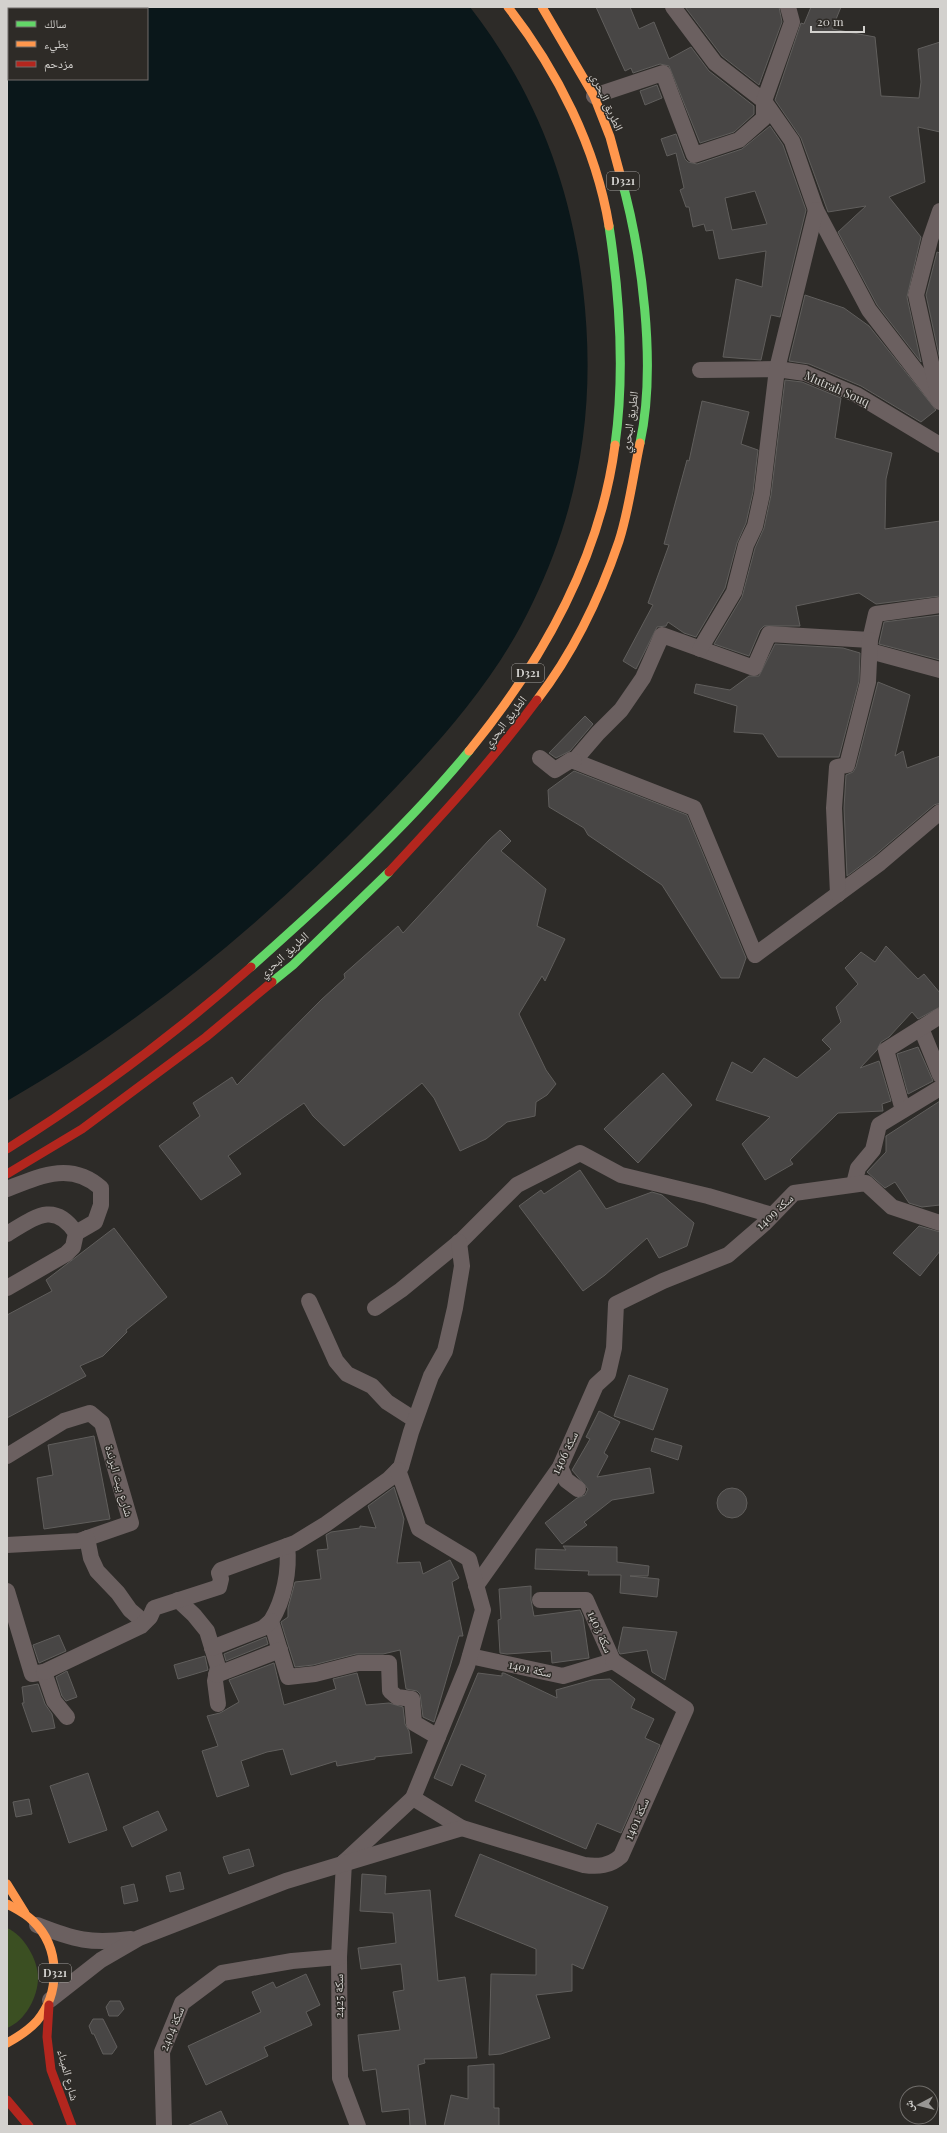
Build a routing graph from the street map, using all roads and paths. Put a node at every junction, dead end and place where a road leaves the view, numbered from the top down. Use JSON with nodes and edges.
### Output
{"nodes":[{"id":1,"x":508,"y":7,"type":"edge"},
{"id":2,"x":542,"y":7,"type":"edge"},
{"id":3,"x":673,"y":7,"type":"edge"},
{"id":4,"x":788,"y":7,"type":"edge"},
{"id":5,"x":594,"y":96,"type":"junction"},
{"id":6,"x":764,"y":101,"type":"junction"},
{"id":7,"x":816,"y":210,"type":"junction"},
{"id":8,"x":940,"y":211,"type":"edge"},
{"id":9,"x":777,"y":369,"type":"junction"},
{"id":10,"x":700,"y":370,"type":"dead end"},
{"id":11,"x":940,"y":402,"type":"edge"},
{"id":12,"x":940,"y":445,"type":"edge"},
{"id":13,"x":940,"y":605,"type":"edge"},
{"id":14,"x":870,"y":645,"type":"junction"},
{"id":15,"x":700,"y":649,"type":"junction"},
{"id":16,"x":940,"y":670,"type":"edge"},
{"id":17,"x":540,"y":758,"type":"dead end"},
{"id":18,"x":574,"y":761,"type":"junction"},
{"id":19,"x":940,"y":812,"type":"edge"},
{"id":20,"x":838,"y":894,"type":"junction"},
{"id":21,"x":940,"y":1016,"type":"edge"},
{"id":22,"x":921,"y":1028,"type":"junction"},
{"id":23,"x":940,"y":1074,"type":"edge"},
{"id":24,"x":940,"y":1088,"type":"edge"},
{"id":25,"x":903,"y":1110,"type":"junction"},
{"id":26,"x":7,"y":1148,"type":"edge"},
{"id":27,"x":7,"y":1174,"type":"edge"},
{"id":28,"x":854,"y":1184,"type":"junction"},
{"id":29,"x":7,"y":1189,"type":"edge"},
{"id":30,"x":772,"y":1215,"type":"junction"},
{"id":31,"x":940,"y":1223,"type":"edge"},
{"id":32,"x":76,"y":1233,"type":"junction"},
{"id":33,"x":7,"y":1234,"type":"edge"},
{"id":34,"x":459,"y":1242,"type":"junction"},
{"id":35,"x":7,"y":1288,"type":"edge"},
{"id":36,"x":309,"y":1301,"type":"dead end"},
{"id":37,"x":616,"y":1304,"type":"joint"},
{"id":38,"x":376,"y":1308,"type":"dead end"},
{"id":39,"x":415,"y":1420,"type":"junction"},
{"id":40,"x":7,"y":1456,"type":"edge"},
{"id":41,"x":560,"y":1467,"type":"junction"},
{"id":42,"x":398,"y":1470,"type":"junction"},
{"id":43,"x":578,"y":1489,"type":"dead end"},
{"id":44,"x":87,"y":1538,"type":"junction"},
{"id":45,"x":7,"y":1544,"type":"edge"},
{"id":46,"x":287,"y":1546,"type":"junction"},
{"id":47,"x":476,"y":1586,"type":"junction"},
{"id":48,"x":7,"y":1591,"type":"edge"},
{"id":49,"x":178,"y":1600,"type":"junction"},
{"id":50,"x":540,"y":1600,"type":"dead end"},
{"id":51,"x":271,"y":1621,"type":"junction"},
{"id":52,"x":144,"y":1622,"type":"junction"},
{"id":53,"x":212,"y":1648,"type":"junction"},
{"id":54,"x":280,"y":1650,"type":"junction"},
{"id":55,"x":470,"y":1656,"type":"junction"},
{"id":56,"x":613,"y":1661,"type":"junction"},
{"id":57,"x":44,"y":1672,"type":"junction"},
{"id":58,"x":216,"y":1675,"type":"junction"},
{"id":59,"x":218,"y":1704,"type":"dead end"},
{"id":60,"x":67,"y":1717,"type":"dead end"},
{"id":61,"x":438,"y":1737,"type":"junction"},
{"id":62,"x":413,"y":1798,"type":"junction"},
{"id":63,"x":462,"y":1828,"type":"junction"},
{"id":64,"x":344,"y":1862,"type":"junction"},
{"id":65,"x":7,"y":1884,"type":"edge"},
{"id":66,"x":7,"y":1904,"type":"edge"},
{"id":67,"x":25,"y":1913,"type":"junction"},
{"id":68,"x":37,"y":1925,"type":"junction"},
{"id":69,"x":139,"y":1938,"type":"junction"},
{"id":70,"x":339,"y":1958,"type":"junction"},
{"id":71,"x":50,"y":2002,"type":"junction"},
{"id":72,"x":7,"y":2043,"type":"edge"},
{"id":73,"x":7,"y":2100,"type":"edge"},
{"id":74,"x":29,"y":2126,"type":"edge"},
{"id":75,"x":72,"y":2126,"type":"edge"},
{"id":76,"x":164,"y":2126,"type":"edge"},
{"id":77,"x":358,"y":2126,"type":"edge"}],
"edges":[{"from":1,"to":26,"type":"main road","name":"الطريق البحري","number":"D321"},
{"from":2,"to":5,"type":"main road","name":"الطريق البحري","number":"D321"},
{"from":3,"to":6,"type":"street"},
{"from":4,"to":6,"type":"street"},
{"from":5,"to":6,"type":"street"},
{"from":5,"to":27,"type":"main road","name":"الطريق البحري","number":"D321"},
{"from":6,"to":7,"type":"street"},
{"from":7,"to":9,"type":"street"},
{"from":7,"to":11,"type":"street"},
{"from":8,"to":11,"type":"street"},
{"from":9,"to":10,"type":"street","name":"Mutrah Souq"},
{"from":9,"to":12,"type":"street","name":"Mutrah Souq"},
{"from":9,"to":15,"type":"street"},
{"from":13,"to":14,"type":"street"},
{"from":14,"to":15,"type":"street"},
{"from":14,"to":16,"type":"street"},
{"from":14,"to":20,"type":"street"},
{"from":15,"to":18,"type":"street"},
{"from":17,"to":18,"type":"street"},
{"from":18,"to":20,"type":"street"},
{"from":19,"to":20,"type":"street"},
{"from":21,"to":22,"type":"street"},
{"from":22,"to":23,"type":"street"},
{"from":22,"to":25,"type":"street"},
{"from":24,"to":25,"type":"street"},
{"from":25,"to":28,"type":"street"},
{"from":28,"to":30,"type":"street","name":"1409 سكة"},
{"from":28,"to":31,"type":"street","name":"1409 سكة"},
{"from":29,"to":32,"type":"street"},
{"from":30,"to":34,"type":"street"},
{"from":30,"to":37,"type":"street","name":"1409 سكة"},
{"from":32,"to":33,"type":"street"},
{"from":32,"to":35,"type":"street"},
{"from":34,"to":38,"type":"street"},
{"from":34,"to":39,"type":"street"},
{"from":36,"to":39,"type":"street"},
{"from":37,"to":41,"type":"street","name":"1406 سكة"},
{"from":39,"to":42,"type":"street"},
{"from":40,"to":44,"type":"street","name":"شارع بيت البرندة"},
{"from":41,"to":43,"type":"street"},
{"from":41,"to":47,"type":"street","name":"1406 سكة"},
{"from":42,"to":46,"type":"street"},
{"from":42,"to":47,"type":"street"},
{"from":44,"to":45,"type":"street","name":"شارع بيت البرندة"},
{"from":44,"to":52,"type":"street"},
{"from":46,"to":49,"type":"street"},
{"from":46,"to":51,"type":"street"},
{"from":47,"to":55,"type":"street"},
{"from":48,"to":57,"type":"street"},
{"from":49,"to":52,"type":"street"},
{"from":49,"to":53,"type":"street"},
{"from":50,"to":56,"type":"street","name":"1403 سكة"},
{"from":51,"to":53,"type":"street"},
{"from":51,"to":54,"type":"street"},
{"from":52,"to":57,"type":"street"},
{"from":53,"to":58,"type":"street"},
{"from":54,"to":58,"type":"street"},
{"from":54,"to":61,"type":"street"},
{"from":55,"to":56,"type":"street","name":"سكة 1401"},
{"from":55,"to":61,"type":"street"},
{"from":56,"to":63,"type":"street","name":"1401 سكة"},
{"from":57,"to":60,"type":"street"},
{"from":58,"to":59,"type":"street"},
{"from":61,"to":62,"type":"street"},
{"from":62,"to":63,"type":"street","name":"1401 سكة"},
{"from":62,"to":64,"type":"street"},
{"from":63,"to":64,"type":"street"},
{"from":64,"to":69,"type":"street"},
{"from":64,"to":70,"type":"street","name":"سكة 2425"},
{"from":65,"to":67,"type":"main road","number":"D321"},
{"from":66,"to":67,"type":"main road","number":"D321"},
{"from":67,"to":68,"type":"main road","number":"D321"},
{"from":68,"to":69,"type":"street"},
{"from":68,"to":71,"type":"main road","number":"D321"},
{"from":69,"to":71,"type":"street"},
{"from":70,"to":76,"type":"street","name":"سكة 2404"},
{"from":70,"to":77,"type":"street","name":"سكة 2425"},
{"from":71,"to":72,"type":"main road","number":"D321"},
{"from":71,"to":75,"type":"main road","name":"شارع الميناء","number":"D321"},
{"from":73,"to":74,"type":"main road"}]}
